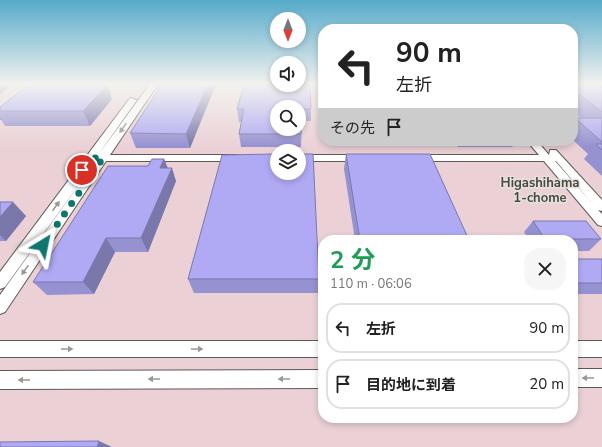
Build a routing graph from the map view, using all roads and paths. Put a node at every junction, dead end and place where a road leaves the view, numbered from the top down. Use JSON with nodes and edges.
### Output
{"nodes":[{"id":1,"x":14,"y":105,"type":"edge"},
{"id":2,"x":131,"y":105,"type":"edge"},
{"id":3,"x":138,"y":105,"type":"edge"},
{"id":4,"x":0,"y":116,"type":"edge"},
{"id":5,"x":538,"y":146,"type":"edge"},
{"id":6,"x":546,"y":146,"type":"edge"},
{"id":7,"x":97,"y":158,"type":"junction"},
{"id":8,"x":245,"y":158,"type":"edge"},
{"id":9,"x":306,"y":158,"type":"edge"},
{"id":10,"x":371,"y":158,"type":"edge"},
{"id":11,"x":403,"y":158,"type":"edge"},
{"id":12,"x":552,"y":158,"type":"junction"},
{"id":13,"x":602,"y":207,"type":"edge"},
{"id":14,"x":602,"y":222,"type":"edge"},
{"id":15,"x":0,"y":283,"type":"edge"},
{"id":16,"x":0,"y":307,"type":"edge"},
{"id":17,"x":0,"y":349,"type":"edge"},
{"id":18,"x":318,"y":349,"type":"edge"},
{"id":19,"x":578,"y":349,"type":"edge"},
{"id":20,"x":602,"y":349,"type":"edge"},
{"id":21,"x":578,"y":378,"type":"edge"},
{"id":22,"x":602,"y":378,"type":"edge"},
{"id":23,"x":318,"y":379,"type":"edge"},
{"id":24,"x":0,"y":380,"type":"edge"}],
"edges":[{"from":1,"to":4,"type":"street"},
{"from":2,"to":7,"type":"street"},
{"from":3,"to":7,"type":"street","one_way":true},
{"from":5,"to":12,"type":"street"},
{"from":6,"to":12,"type":"street"},
{"from":7,"to":8,"type":"street"},
{"from":15,"to":7,"type":"street","one_way":true},
{"from":7,"to":16,"type":"street","one_way":true},
{"from":9,"to":10,"type":"street"},
{"from":11,"to":12,"type":"street"},
{"from":12,"to":13,"type":"street"},
{"from":12,"to":14,"type":"street"},
{"from":17,"to":18,"type":"street","one_way":true},
{"from":19,"to":20,"type":"street"},
{"from":22,"to":21,"type":"street","one_way":true},
{"from":23,"to":24,"type":"street","one_way":true}]}
